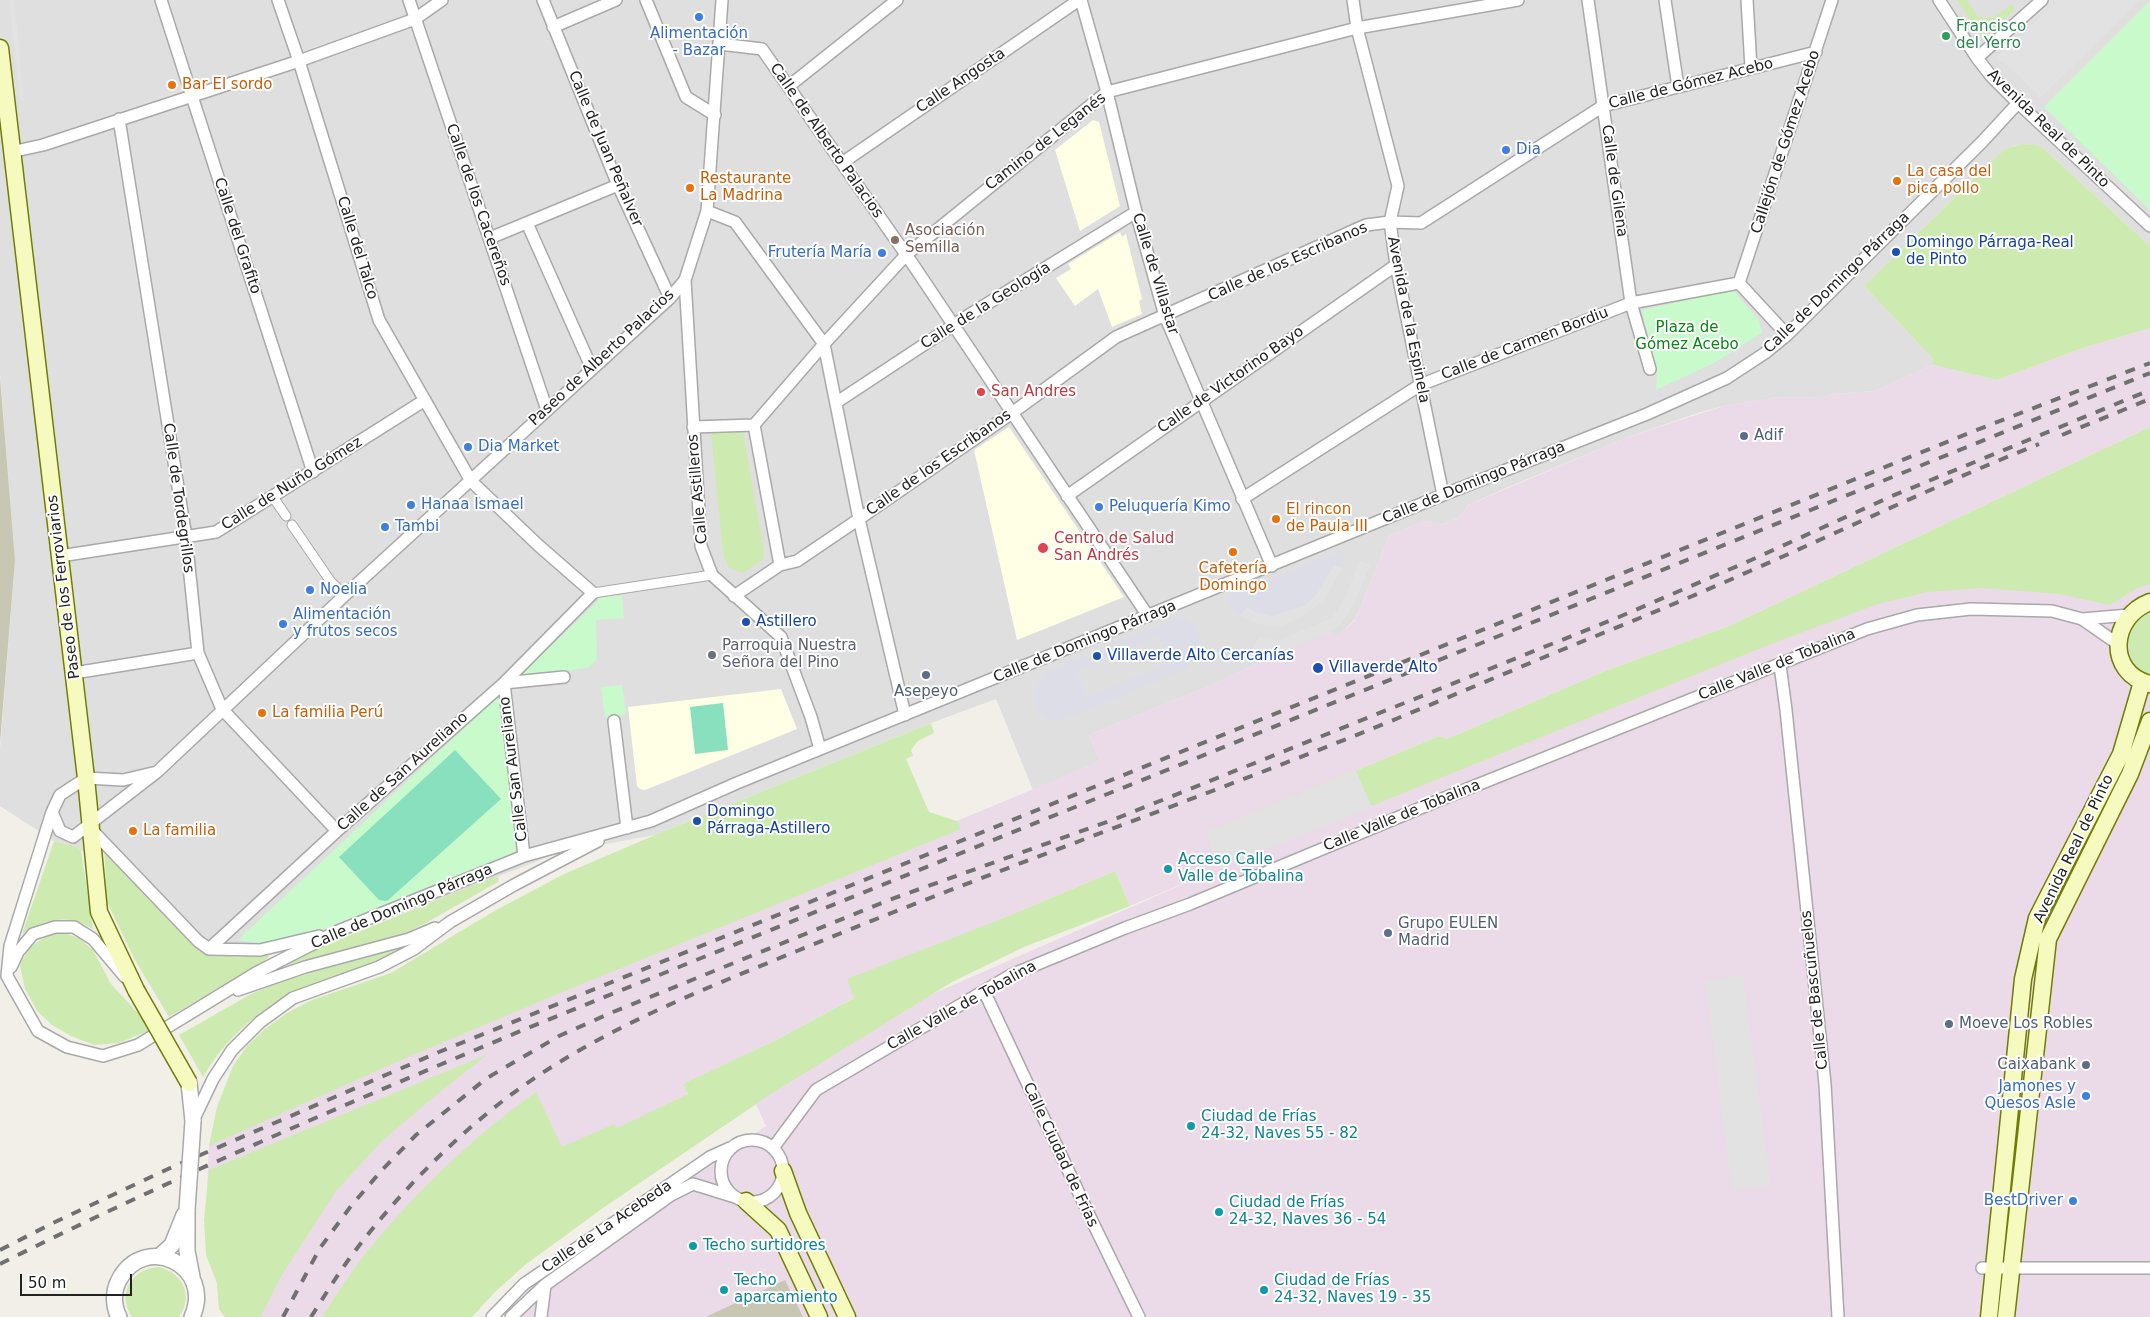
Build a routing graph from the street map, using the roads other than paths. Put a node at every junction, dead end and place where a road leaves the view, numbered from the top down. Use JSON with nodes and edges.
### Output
{"nodes":[{"id":1,"x":161,"y":0,"type":"edge"},
{"id":2,"x":278,"y":0,"type":"edge"},
{"id":3,"x":409,"y":0,"type":"edge"},
{"id":4,"x":442,"y":0,"type":"edge"},
{"id":5,"x":543,"y":0,"type":"edge"},
{"id":6,"x":616,"y":0,"type":"edge"},
{"id":7,"x":646,"y":0,"type":"edge"},
{"id":8,"x":722,"y":0,"type":"edge"},
{"id":9,"x":897,"y":0,"type":"edge"},
{"id":10,"x":1080,"y":0,"type":"edge"},
{"id":11,"x":1353,"y":0,"type":"edge"},
{"id":12,"x":1518,"y":0,"type":"edge"},
{"id":13,"x":1588,"y":0,"type":"edge"},
{"id":14,"x":1664,"y":0,"type":"edge"},
{"id":15,"x":1747,"y":0,"type":"edge"},
{"id":16,"x":1832,"y":0,"type":"edge"},
{"id":17,"x":1939,"y":0,"type":"edge"},
{"id":18,"x":2042,"y":0,"type":"edge"},
{"id":19,"x":415,"y":19,"type":"junction"},
{"id":20,"x":554,"y":27,"type":"junction"},
{"id":21,"x":1357,"y":28,"type":"junction"},
{"id":22,"x":720,"y":44,"type":"junction"},
{"id":23,"x":0,"y":48,"type":"edge"},
{"id":24,"x":1816,"y":52,"type":"junction"},
{"id":25,"x":1977,"y":58,"type":"junction"},
{"id":26,"x":298,"y":61,"type":"junction"},
{"id":27,"x":1751,"y":68,"type":"junction"},
{"id":28,"x":789,"y":86,"type":"junction"},
{"id":29,"x":1678,"y":87,"type":"junction"},
{"id":30,"x":1107,"y":92,"type":"junction"},
{"id":31,"x":191,"y":95,"type":"junction"},
{"id":32,"x":2018,"y":104,"type":"junction"},
{"id":33,"x":1603,"y":106,"type":"junction"},
{"id":34,"x":715,"y":115,"type":"junction"},
{"id":35,"x":119,"y":119,"type":"junction"},
{"id":36,"x":11,"y":152,"type":"junction"},
{"id":37,"x":842,"y":163,"type":"junction"},
{"id":38,"x":618,"y":185,"type":"junction"},
{"id":39,"x":708,"y":211,"type":"junction"},
{"id":40,"x":1136,"y":212,"type":"junction"},
{"id":41,"x":527,"y":222,"type":"junction"},
{"id":42,"x":1390,"y":222,"type":"junction"},
{"id":43,"x":2150,"y":226,"type":"edge"},
{"id":44,"x":490,"y":238,"type":"junction"},
{"id":45,"x":906,"y":255,"type":"junction"},
{"id":46,"x":1396,"y":264,"type":"junction"},
{"id":47,"x":685,"y":280,"type":"junction"},
{"id":48,"x":1739,"y":283,"type":"junction"},
{"id":49,"x":670,"y":298,"type":"junction"},
{"id":50,"x":1631,"y":303,"type":"junction"},
{"id":51,"x":1164,"y":316,"type":"junction"},
{"id":52,"x":953,"y":326,"type":"junction"},
{"id":53,"x":1787,"y":336,"type":"junction"},
{"id":54,"x":824,"y":344,"type":"junction"},
{"id":55,"x":592,"y":369,"type":"junction"},
{"id":56,"x":1650,"y":369,"type":"dead end"},
{"id":57,"x":1420,"y":386,"type":"junction"},
{"id":58,"x":425,"y":400,"type":"junction"},
{"id":59,"x":837,"y":402,"type":"junction"},
{"id":60,"x":1201,"y":402,"type":"junction"},
{"id":61,"x":547,"y":410,"type":"junction"},
{"id":62,"x":1012,"y":412,"type":"junction"},
{"id":63,"x":754,"y":425,"type":"junction"},
{"id":64,"x":693,"y":427,"type":"junction"},
{"id":65,"x":313,"y":472,"type":"junction"},
{"id":66,"x":471,"y":481,"type":"junction"},
{"id":67,"x":1443,"y":495,"type":"junction"},
{"id":68,"x":1067,"y":496,"type":"junction"},
{"id":69,"x":273,"y":497,"type":"junction"},
{"id":70,"x":1242,"y":499,"type":"junction"},
{"id":71,"x":286,"y":516,"type":"dead end"},
{"id":72,"x":859,"y":519,"type":"junction"},
{"id":73,"x":292,"y":525,"type":"dead end"},
{"id":74,"x":186,"y":537,"type":"junction"},
{"id":75,"x":60,"y":556,"type":"junction"},
{"id":76,"x":780,"y":565,"type":"junction"},
{"id":77,"x":1272,"y":566,"type":"junction"},
{"id":78,"x":712,"y":575,"type":"junction"},
{"id":79,"x":592,"y":592,"type":"junction"},
{"id":80,"x":345,"y":596,"type":"junction"},
{"id":81,"x":734,"y":596,"type":"junction"},
{"id":82,"x":2150,"y":602,"type":"edge"},
{"id":83,"x":2129,"y":615,"type":"junction"},
{"id":84,"x":1148,"y":616,"type":"junction"},
{"id":85,"x":2082,"y":619,"type":"junction"},
{"id":86,"x":2118,"y":644,"type":"junction"},
{"id":87,"x":198,"y":653,"type":"junction"},
{"id":88,"x":1780,"y":664,"type":"junction"},
{"id":89,"x":74,"y":673,"type":"junction"},
{"id":90,"x":564,"y":676,"type":"dead end"},
{"id":91,"x":504,"y":683,"type":"junction"},
{"id":92,"x":2146,"y":683,"type":"edge"},
{"id":93,"x":222,"y":709,"type":"junction"},
{"id":94,"x":905,"y":715,"type":"junction"},
{"id":95,"x":614,"y":721,"type":"dead end"},
{"id":96,"x":2150,"y":721,"type":"edge"},
{"id":97,"x":820,"y":749,"type":"junction"},
{"id":98,"x":157,"y":772,"type":"junction"},
{"id":99,"x":86,"y":778,"type":"junction"},
{"id":100,"x":52,"y":812,"type":"junction"},
{"id":101,"x":91,"y":826,"type":"junction"},
{"id":102,"x":627,"y":828,"type":"junction"},
{"id":103,"x":337,"y":830,"type":"junction"},
{"id":104,"x":524,"y":856,"type":"junction"},
{"id":105,"x":450,"y":922,"type":"junction"},
{"id":106,"x":338,"y":931,"type":"junction"},
{"id":107,"x":209,"y":949,"type":"junction"},
{"id":108,"x":7,"y":976,"type":"junction"},
{"id":109,"x":136,"y":990,"type":"junction"},
{"id":110,"x":984,"y":991,"type":"junction"},
{"id":111,"x":218,"y":998,"type":"junction"},
{"id":112,"x":189,"y":1084,"type":"joint"},
{"id":113,"x":193,"y":1121,"type":"junction"},
{"id":114,"x":730,"y":1148,"type":"junction"},
{"id":115,"x":773,"y":1148,"type":"junction"},
{"id":116,"x":783,"y":1171,"type":"junction"},
{"id":117,"x":741,"y":1199,"type":"junction"},
{"id":118,"x":187,"y":1210,"type":"junction"},
{"id":119,"x":160,"y":1256,"type":"junction"},
{"id":120,"x":1988,"y":1268,"type":"junction"},
{"id":121,"x":2011,"y":1268,"type":"junction"},
{"id":122,"x":2150,"y":1268,"type":"edge"},
{"id":123,"x":192,"y":1278,"type":"junction"},
{"id":124,"x":546,"y":1285,"type":"junction"},
{"id":125,"x":197,"y":1313,"type":"edge"},
{"id":126,"x":118,"y":1316,"type":"edge"},
{"id":127,"x":514,"y":1316,"type":"edge"},
{"id":128,"x":492,"y":1317,"type":"edge"},
{"id":129,"x":541,"y":1317,"type":"edge"},
{"id":130,"x":819,"y":1317,"type":"edge"},
{"id":131,"x":847,"y":1317,"type":"edge"},
{"id":132,"x":1139,"y":1317,"type":"edge"},
{"id":133,"x":1838,"y":1317,"type":"edge"},
{"id":134,"x":1989,"y":1317,"type":"edge"},
{"id":135,"x":2006,"y":1317,"type":"edge"}],
"edges":[{"from":1,"to":31,"type":"street","name":"Calle del Grafito"},
{"from":2,"to":26,"type":"street","name":"Calle del Talco"},
{"from":3,"to":19,"type":"street","name":"Calle de los Cacereños"},
{"from":4,"to":19,"type":"street"},
{"from":5,"to":20,"type":"street","name":"Calle de Juan Peñalver"},
{"from":6,"to":20,"type":"street"},
{"from":7,"to":34,"type":"street"},
{"from":8,"to":22,"type":"street","name":"Paseo de Alberto Palacios"},
{"from":9,"to":28,"type":"street"},
{"from":10,"to":30,"type":"street","name":"Calle de Villastar"},
{"from":10,"to":37,"type":"street","name":"Calle Angosta"},
{"from":11,"to":21,"type":"street","name":"Avenida de la Espinela"},
{"from":12,"to":21,"type":"street","name":"Camino de Leganés"},
{"from":13,"to":33,"type":"street","name":"Calle de Gilena"},
{"from":14,"to":29,"type":"street"},
{"from":15,"to":27,"type":"street"},
{"from":16,"to":24,"type":"street","name":"Callejón de Gómez Acebo"},
{"from":17,"to":25,"type":"street","name":"Avenida Real de Pinto"},
{"from":18,"to":25,"type":"street"},
{"from":19,"to":26,"type":"street"},
{"from":19,"to":44,"type":"street","name":"Calle de los Cacereños"},
{"from":20,"to":38,"type":"street","name":"Calle de Juan Peñalver"},
{"from":21,"to":30,"type":"street","name":"Camino de Leganés"},
{"from":21,"to":42,"type":"street","name":"Avenida de la Espinela"},
{"from":22,"to":28,"type":"street","name":"Calle de Alberto Palacios"},
{"from":22,"to":34,"type":"street","name":"Paseo de Alberto Palacios"},
{"from":23,"to":36,"type":"main road","name":"Paseo de los Ferroviarios"},
{"from":24,"to":27,"type":"street","name":"Calle de Gómez Acebo"},
{"from":24,"to":48,"type":"street","name":"Callejón de Gómez Acebo"},
{"from":25,"to":32,"type":"street","name":"Avenida Real de Pinto"},
{"from":26,"to":31,"type":"street"},
{"from":26,"to":58,"type":"street","name":"Calle del Talco"},
{"from":27,"to":29,"type":"street","name":"Calle de Gómez Acebo"},
{"from":28,"to":37,"type":"street","name":"Calle de Alberto Palacios"},
{"from":29,"to":33,"type":"street","name":"Calle de Gómez Acebo"},
{"from":30,"to":40,"type":"street","name":"Calle de Villastar"},
{"from":30,"to":45,"type":"street","name":"Camino de Leganés"},
{"from":31,"to":35,"type":"street"},
{"from":31,"to":65,"type":"street","name":"Calle del Grafito"},
{"from":32,"to":43,"type":"street","name":"Avenida Real de Pinto"},
{"from":32,"to":53,"type":"street","name":"Calle de Domingo Párraga"},
{"from":33,"to":42,"type":"street","name":"Calle de Gómez Acebo"},
{"from":33,"to":50,"type":"street","name":"Calle de Gilena"},
{"from":34,"to":39,"type":"street","name":"Paseo de Alberto Palacios"},
{"from":35,"to":36,"type":"street"},
{"from":35,"to":74,"type":"street","name":"Calle de Tordegrillos"},
{"from":36,"to":75,"type":"main road","name":"Paseo de los Ferroviarios"},
{"from":37,"to":45,"type":"street","name":"Calle de Alberto Palacios"},
{"from":38,"to":41,"type":"street"},
{"from":38,"to":49,"type":"street","name":"Calle de Juan Peñalver"},
{"from":39,"to":47,"type":"street","name":"Paseo de Alberto Palacios"},
{"from":39,"to":54,"type":"street"},
{"from":40,"to":51,"type":"street","name":"Calle de Villastar"},
{"from":40,"to":52,"type":"street","name":"Calle de la Geología"},
{"from":41,"to":44,"type":"street"},
{"from":41,"to":55,"type":"street"},
{"from":42,"to":46,"type":"street","name":"Avenida de la Espinela"},
{"from":42,"to":51,"type":"street","name":"Calle de los Escribanos"},
{"from":44,"to":61,"type":"street","name":"Calle de los Cacereños"},
{"from":45,"to":52,"type":"street","name":"Calle de Alberto Palacios"},
{"from":45,"to":54,"type":"street","name":"Camino de Leganés"},
{"from":46,"to":57,"type":"street","name":"Avenida de la Espinela"},
{"from":46,"to":60,"type":"street","name":"Calle de Victorino Bayo"},
{"from":47,"to":49,"type":"street","name":"Paseo de Alberto Palacios"},
{"from":47,"to":64,"type":"street","name":"Calle Astilleros"},
{"from":48,"to":50,"type":"street","name":"Calle de Carmen Bordiu"},
{"from":48,"to":53,"type":"street"},
{"from":49,"to":55,"type":"street","name":"Paseo de Alberto Palacios"},
{"from":50,"to":56,"type":"street","name":"Calle de Gilena"},
{"from":50,"to":57,"type":"street","name":"Calle de Carmen Bordiu"},
{"from":51,"to":60,"type":"street","name":"Calle de Villastar"},
{"from":51,"to":62,"type":"street","name":"Calle de los Escribanos"},
{"from":52,"to":59,"type":"street","name":"Calle de la Geología"},
{"from":52,"to":62,"type":"street","name":"Calle de Alberto Palacios"},
{"from":53,"to":67,"type":"street","name":"Calle de Domingo Párraga"},
{"from":54,"to":59,"type":"street"},
{"from":54,"to":63,"type":"street","name":"Camino de Leganés"},
{"from":55,"to":61,"type":"street","name":"Paseo de Alberto Palacios"},
{"from":57,"to":67,"type":"street","name":"Avenida de la Espinela"},
{"from":57,"to":70,"type":"street","name":"Calle de Carmen Bordiu"},
{"from":58,"to":65,"type":"street","name":"Calle de Nuño Gómez"},
{"from":58,"to":66,"type":"street","name":"Calle del Talco"},
{"from":59,"to":72,"type":"street"},
{"from":60,"to":68,"type":"street","name":"Calle de Victorino Bayo"},
{"from":60,"to":70,"type":"street","name":"Calle de Villastar"},
{"from":61,"to":66,"type":"street","name":"Paseo de Alberto Palacios"},
{"from":62,"to":68,"type":"street","name":"Calle de Alberto Palacios"},
{"from":62,"to":72,"type":"street","name":"Calle de los Escribanos"},
{"from":63,"to":64,"type":"street"},
{"from":63,"to":76,"type":"street"},
{"from":64,"to":78,"type":"street","name":"Calle Astilleros"},
{"from":65,"to":69,"type":"street","name":"Calle de Nuño Gómez"},
{"from":66,"to":79,"type":"street","name":"Calle del Talco"},
{"from":66,"to":80,"type":"street","name":"Paseo de Alberto Palacios"},
{"from":67,"to":77,"type":"street","name":"Calle de Domingo Párraga"},
{"from":68,"to":84,"type":"street","name":"Calle de Alberto Palacios"},
{"from":69,"to":71,"type":"street"},
{"from":69,"to":74,"type":"street","name":"Calle de Nuño Gómez"},
{"from":70,"to":77,"type":"street","name":"Calle de Villastar"},
{"from":72,"to":76,"type":"street","name":"Calle de los Escribanos"},
{"from":72,"to":94,"type":"street"},
{"from":73,"to":80,"type":"street"},
{"from":74,"to":75,"type":"street","name":"Calle de Nuño Gómez"},
{"from":74,"to":87,"type":"street","name":"Calle de Tordegrillos"},
{"from":75,"to":89,"type":"main road","name":"Paseo de los Ferroviarios"},
{"from":76,"to":81,"type":"street","name":"Calle de los Escribanos"},
{"from":77,"to":84,"type":"street","name":"Calle de Domingo Párraga"},
{"from":78,"to":79,"type":"street"},
{"from":78,"to":81,"type":"street","name":"Calle Astilleros"},
{"from":79,"to":91,"type":"street","name":"Calle de San Aureliano"},
{"from":80,"to":93,"type":"street","name":"Paseo de Alberto Palacios"},
{"from":81,"to":97,"type":"street","name":"Calle Astilleros"},
{"from":82,"to":83,"type":"main road"},
{"from":83,"to":85,"type":"street","name":"Calle Valle de Tobalina"},
{"from":83,"to":86,"type":"main road"},
{"from":84,"to":94,"type":"street","name":"Calle de Domingo Párraga"},
{"from":85,"to":86,"type":"street","name":"Calle Valle de Tobalina"},
{"from":85,"to":88,"type":"street","name":"Calle Valle de Tobalina"},
{"from":86,"to":92,"type":"main road"},
{"from":87,"to":89,"type":"street"},
{"from":87,"to":93,"type":"street","name":"Calle de Tordegrillos"},
{"from":88,"to":110,"type":"street","name":"Calle Valle de Tobalina"},
{"from":88,"to":133,"type":"street","name":"Calle de Bascuñuelos"},
{"from":89,"to":99,"type":"main road","name":"Paseo de los Ferroviarios"},
{"from":90,"to":91,"type":"street","name":"Calle San Aureliano"},
{"from":91,"to":103,"type":"street","name":"Calle de San Aureliano"},
{"from":91,"to":104,"type":"street","name":"Calle San Aureliano"},
{"from":92,"to":120,"type":"main road","name":"Avenida Real de Pinto"},
{"from":93,"to":98,"type":"street","name":"Paseo de Alberto Palacios"},
{"from":93,"to":103,"type":"street","name":"Calle de Tordegrillos"},
{"from":94,"to":97,"type":"street","name":"Calle de Domingo Párraga"},
{"from":95,"to":102,"type":"street"},
{"from":96,"to":121,"type":"main road","name":"Avenida Real de Pinto"},
{"from":97,"to":102,"type":"street","name":"Calle de Domingo Párraga"},
{"from":98,"to":99,"type":"street"},
{"from":98,"to":101,"type":"street","name":"Paseo de Alberto Palacios"},
{"from":99,"to":100,"type":"street"},
{"from":99,"to":101,"type":"main road","name":"Paseo de los Ferroviarios"},
{"from":100,"to":101,"type":"street","name":"Paseo de Alberto Palacios"},
{"from":100,"to":108,"type":"street"},
{"from":101,"to":107,"type":"street"},
{"from":101,"to":109,"type":"main road"},
{"from":102,"to":104,"type":"street","name":"Calle de Domingo Párraga"},
{"from":102,"to":105,"type":"street","name":"Calle de Domingo Párraga"},
{"from":103,"to":107,"type":"street","name":"Calle de San Aureliano"},
{"from":104,"to":106,"type":"street","name":"Calle de Domingo Párraga"},
{"from":105,"to":111,"type":"street","name":"Calle de Domingo Párraga"},
{"from":105,"to":113,"type":"street","name":"Calle de Domingo Párraga"},
{"from":106,"to":107,"type":"street"},
{"from":106,"to":111,"type":"street","name":"Calle de Domingo Párraga"},
{"from":108,"to":109,"type":"street"},
{"from":108,"to":111,"type":"street"},
{"from":109,"to":112,"type":"main road","bridge":true},
{"from":110,"to":115,"type":"street","name":"Calle Valle de Tobalina"},
{"from":110,"to":132,"type":"street","name":"Calle Ciudad de Frías"},
{"from":112,"to":113,"type":"street"},
{"from":113,"to":118,"type":"street","bridge":true},
{"from":114,"to":115,"type":"street"},
{"from":114,"to":117,"type":"street"},
{"from":114,"to":128,"type":"street","name":"Calle de La Acebeda"},
{"from":115,"to":116,"type":"street"},
{"from":116,"to":117,"type":"street"},
{"from":116,"to":131,"type":"main road"},
{"from":117,"to":124,"type":"street","name":"Calle de La Acebeda"},
{"from":117,"to":130,"type":"main road"},
{"from":118,"to":119,"type":"street"},
{"from":118,"to":123,"type":"street"},
{"from":119,"to":123,"type":"street"},
{"from":119,"to":126,"type":"street"},
{"from":120,"to":121,"type":"street"},
{"from":120,"to":134,"type":"main road","name":"Avenida Real de Pinto"},
{"from":121,"to":122,"type":"street"},
{"from":121,"to":135,"type":"main road","name":"Avenida Real de Pinto"},
{"from":123,"to":125,"type":"street"},
{"from":124,"to":127,"type":"street","name":"Calle de La Acebeda"},
{"from":124,"to":129,"type":"street"}]}
